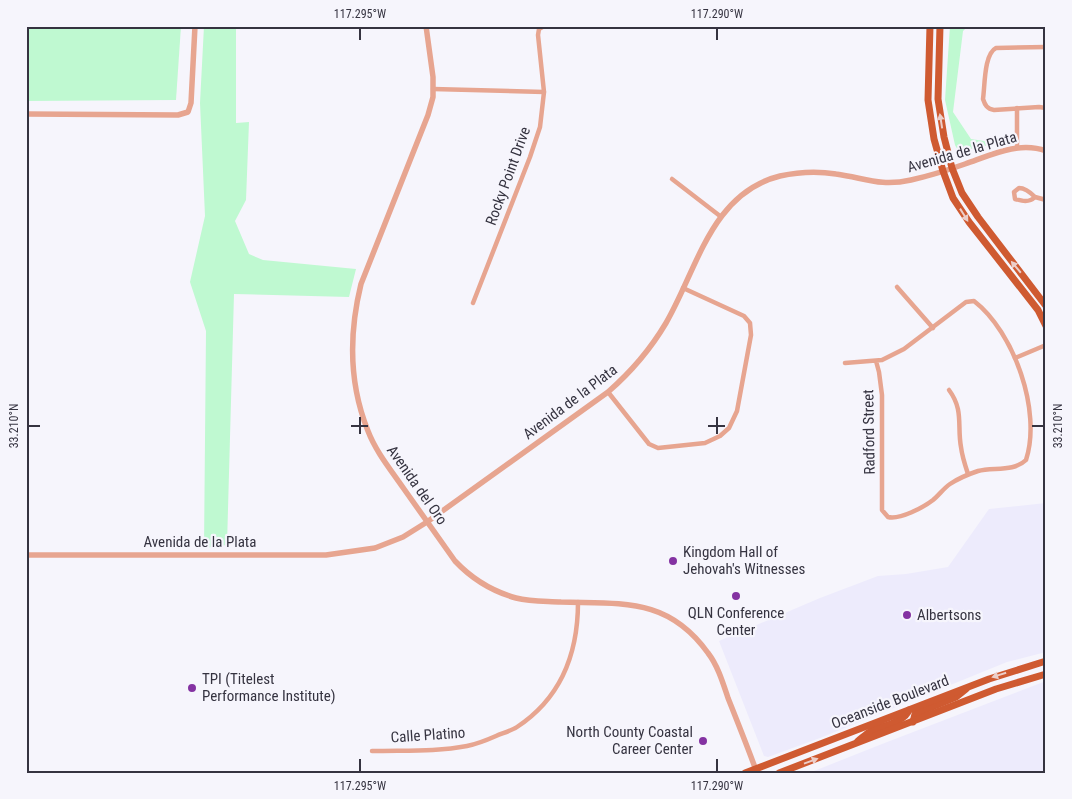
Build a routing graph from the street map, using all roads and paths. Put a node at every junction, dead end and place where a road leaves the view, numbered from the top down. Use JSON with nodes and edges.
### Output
{"nodes":[{"id":1,"x":195,"y":26,"type":"edge"},
{"id":2,"x":426,"y":26,"type":"edge"},
{"id":3,"x":544,"y":26,"type":"edge"},
{"id":4,"x":930,"y":26,"type":"edge"},
{"id":5,"x":940,"y":26,"type":"edge"},
{"id":6,"x":1046,"y":47,"type":"edge"},
{"id":7,"x":433,"y":89,"type":"junction"},
{"id":8,"x":544,"y":92,"type":"junction"},
{"id":9,"x":1017,"y":108,"type":"junction"},
{"id":10,"x":1046,"y":108,"type":"edge"},
{"id":11,"x":26,"y":114,"type":"edge"},
{"id":12,"x":1017,"y":147,"type":"junction"},
{"id":13,"x":1046,"y":151,"type":"edge"},
{"id":14,"x":952,"y":168,"type":"junction"},
{"id":15,"x":943,"y":171,"type":"junction"},
{"id":16,"x":672,"y":179,"type":"dead end"},
{"id":17,"x":1035,"y":197,"type":"junction"},
{"id":18,"x":1046,"y":200,"type":"edge"},
{"id":19,"x":720,"y":216,"type":"junction"},
{"id":20,"x":897,"y":287,"type":"dead end"},
{"id":21,"x":683,"y":288,"type":"junction"},
{"id":22,"x":473,"y":303,"type":"dead end"},
{"id":23,"x":1046,"y":306,"type":"edge"},
{"id":24,"x":1038,"y":310,"type":"junction"},
{"id":25,"x":1046,"y":318,"type":"edge"},
{"id":26,"x":1046,"y":326,"type":"edge"},
{"id":27,"x":933,"y":328,"type":"junction"},
{"id":28,"x":1046,"y":345,"type":"edge"},
{"id":29,"x":1014,"y":358,"type":"junction"},
{"id":30,"x":876,"y":361,"type":"junction"},
{"id":31,"x":845,"y":363,"type":"dead end"},
{"id":32,"x":949,"y":390,"type":"dead end"},
{"id":33,"x":608,"y":392,"type":"junction"},
{"id":34,"x":968,"y":474,"type":"junction"},
{"id":35,"x":427,"y":522,"type":"junction"},
{"id":36,"x":26,"y":555,"type":"edge"},
{"id":37,"x":578,"y":602,"type":"junction"},
{"id":38,"x":1046,"y":661,"type":"edge"},
{"id":39,"x":1046,"y":674,"type":"edge"},
{"id":40,"x":967,"y":687,"type":"junction"},
{"id":41,"x":909,"y":709,"type":"junction"},
{"id":42,"x":912,"y":722,"type":"junction"},
{"id":43,"x":852,"y":746,"type":"junction"},
{"id":44,"x":372,"y":751,"type":"dead end"},
{"id":45,"x":756,"y":771,"type":"edge"},
{"id":46,"x":746,"y":773,"type":"edge"},
{"id":47,"x":779,"y":773,"type":"edge"}],
"edges":[{"from":1,"to":11,"type":"street"},
{"from":2,"to":7,"type":"street","name":"Avenida del Oro"},
{"from":3,"to":8,"type":"street","name":"Rocky Point Drive"},
{"from":4,"to":15,"type":"main road"},
{"from":14,"to":5,"type":"main road","one_way":true},
{"from":6,"to":9,"type":"street"},
{"from":7,"to":8,"type":"street"},
{"from":7,"to":35,"type":"street","name":"Avenida del Oro"},
{"from":8,"to":22,"type":"street","name":"Rocky Point Drive"},
{"from":9,"to":10,"type":"street"},
{"from":9,"to":12,"type":"street"},
{"from":12,"to":13,"type":"street","name":"Avenida de la Plata"},
{"from":12,"to":14,"type":"street","name":"Avenida de la Plata"},
{"from":14,"to":15,"type":"street","name":"Avenida de la Plata"},
{"from":23,"to":14,"type":"main road","one_way":true},
{"from":15,"to":19,"type":"street","name":"Avenida de la Plata"},
{"from":15,"to":24,"type":"main road","one_way":true},
{"from":16,"to":19,"type":"street"},
{"from":17,"to":17,"type":"street"},
{"from":17,"to":18,"type":"street"},
{"from":19,"to":21,"type":"street","name":"Avenida de la Plata"},
{"from":20,"to":27,"type":"street"},
{"from":21,"to":33,"type":"street","name":"Avenida de la Plata"},
{"from":21,"to":33,"type":"street"},
{"from":24,"to":25,"type":"main road"},
{"from":24,"to":26,"type":"main road"},
{"from":27,"to":29,"type":"street"},
{"from":27,"to":30,"type":"street"},
{"from":28,"to":29,"type":"street"},
{"from":29,"to":34,"type":"street"},
{"from":30,"to":31,"type":"street"},
{"from":30,"to":34,"type":"street","name":"Radford Street"},
{"from":32,"to":34,"type":"street"},
{"from":33,"to":35,"type":"street","name":"Avenida de la Plata"},
{"from":35,"to":36,"type":"street","name":"Avenida de la Plata"},
{"from":35,"to":37,"type":"street","name":"Avenida del Oro"},
{"from":37,"to":44,"type":"street","name":"Calle Platino"},
{"from":37,"to":45,"type":"street","name":"Avenida del Oro"},
{"from":38,"to":40,"type":"main road","name":"Oceanside Boulevard","one_way":true},
{"from":39,"to":42,"type":"main road","name":"Oceanside Boulevard"},
{"from":40,"to":41,"type":"main road","name":"Oceanside Boulevard"},
{"from":40,"to":42,"type":"main road"},
{"from":41,"to":43,"type":"main road"},
{"from":41,"to":45,"type":"main road","name":"Oceanside Boulevard"},
{"from":42,"to":43,"type":"main road","name":"Oceanside Boulevard"},
{"from":47,"to":43,"type":"main road","name":"Oceanside Boulevard","one_way":true},
{"from":45,"to":46,"type":"main road","name":"Oceanside Boulevard"}]}
